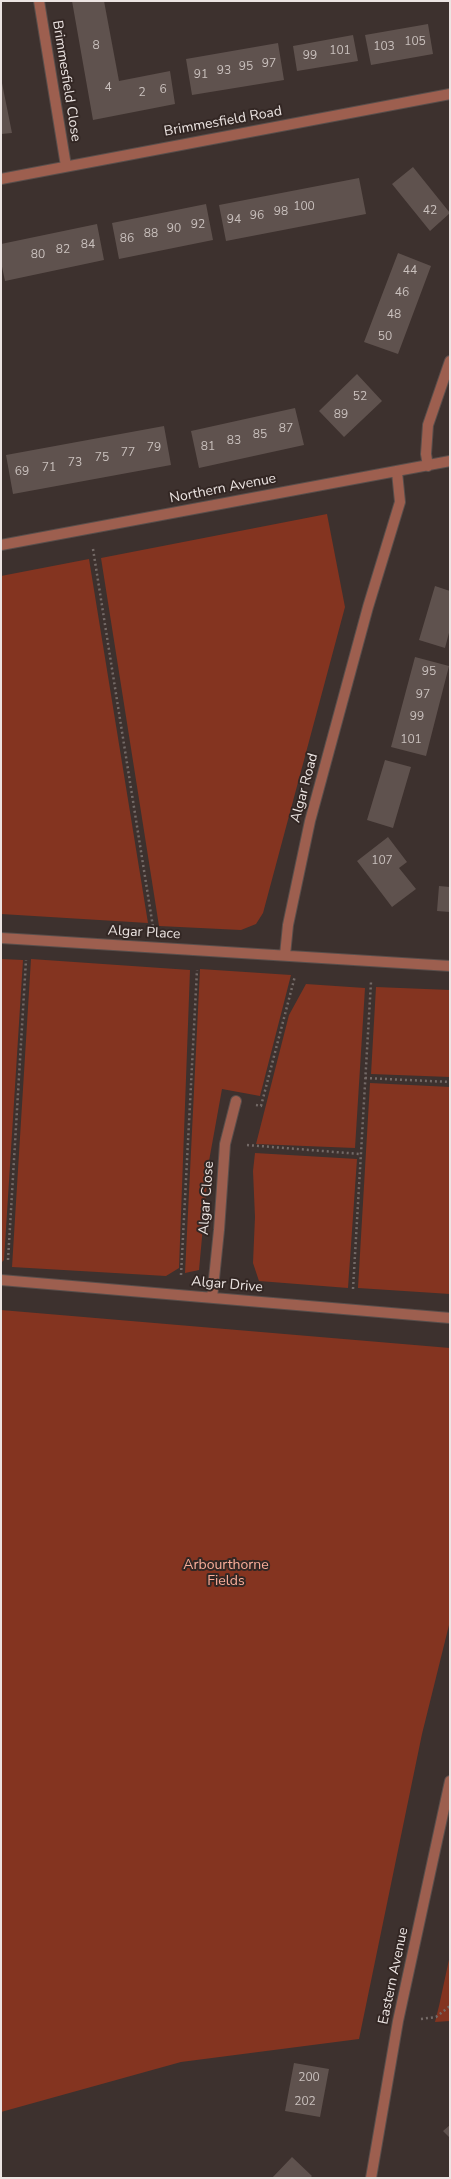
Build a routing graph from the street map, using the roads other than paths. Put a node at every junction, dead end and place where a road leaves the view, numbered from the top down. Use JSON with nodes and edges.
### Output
{"nodes":[{"id":1,"x":39,"y":1,"type":"edge"},
{"id":2,"x":450,"y":94,"type":"edge"},
{"id":3,"x":66,"y":166,"type":"junction"},
{"id":4,"x":1,"y":179,"type":"edge"},
{"id":5,"x":450,"y":361,"type":"edge"},
{"id":6,"x":450,"y":461,"type":"edge"},
{"id":7,"x":428,"y":466,"type":"junction"},
{"id":8,"x":397,"y":472,"type":"junction"},
{"id":9,"x":1,"y":545,"type":"edge"},
{"id":10,"x":1,"y":938,"type":"edge"},
{"id":11,"x":285,"y":955,"type":"junction"},
{"id":12,"x":450,"y":966,"type":"edge"},
{"id":13,"x":236,"y":1101,"type":"road end"},
{"id":14,"x":4,"y":1280,"type":"edge"},
{"id":15,"x":212,"y":1298,"type":"junction"},
{"id":16,"x":450,"y":1318,"type":"edge"},
{"id":17,"x":450,"y":1781,"type":"edge"},
{"id":18,"x":370,"y":2178,"type":"edge"}],
"edges":[{"from":1,"to":3,"type":"street","name":"Brimmesfield Close"},
{"from":2,"to":3,"type":"street","name":"Brimmesfield Road"},
{"from":3,"to":4,"type":"street","name":"Brimmesfield Road"},
{"from":5,"to":7,"type":"street"},
{"from":6,"to":7,"type":"street","name":"Northern Avenue"},
{"from":7,"to":8,"type":"street","name":"Northern Avenue"},
{"from":8,"to":9,"type":"street","name":"Northern Avenue"},
{"from":8,"to":11,"type":"street","name":"Algar Road"},
{"from":10,"to":11,"type":"street","name":"Algar Place"},
{"from":11,"to":12,"type":"street"},
{"from":13,"to":15,"type":"street","name":"Algar Close"},
{"from":14,"to":15,"type":"street","name":"Algar Drive"},
{"from":15,"to":16,"type":"street","name":"Algar Drive"},
{"from":17,"to":18,"type":"street","name":"Eastern Avenue"}]}
